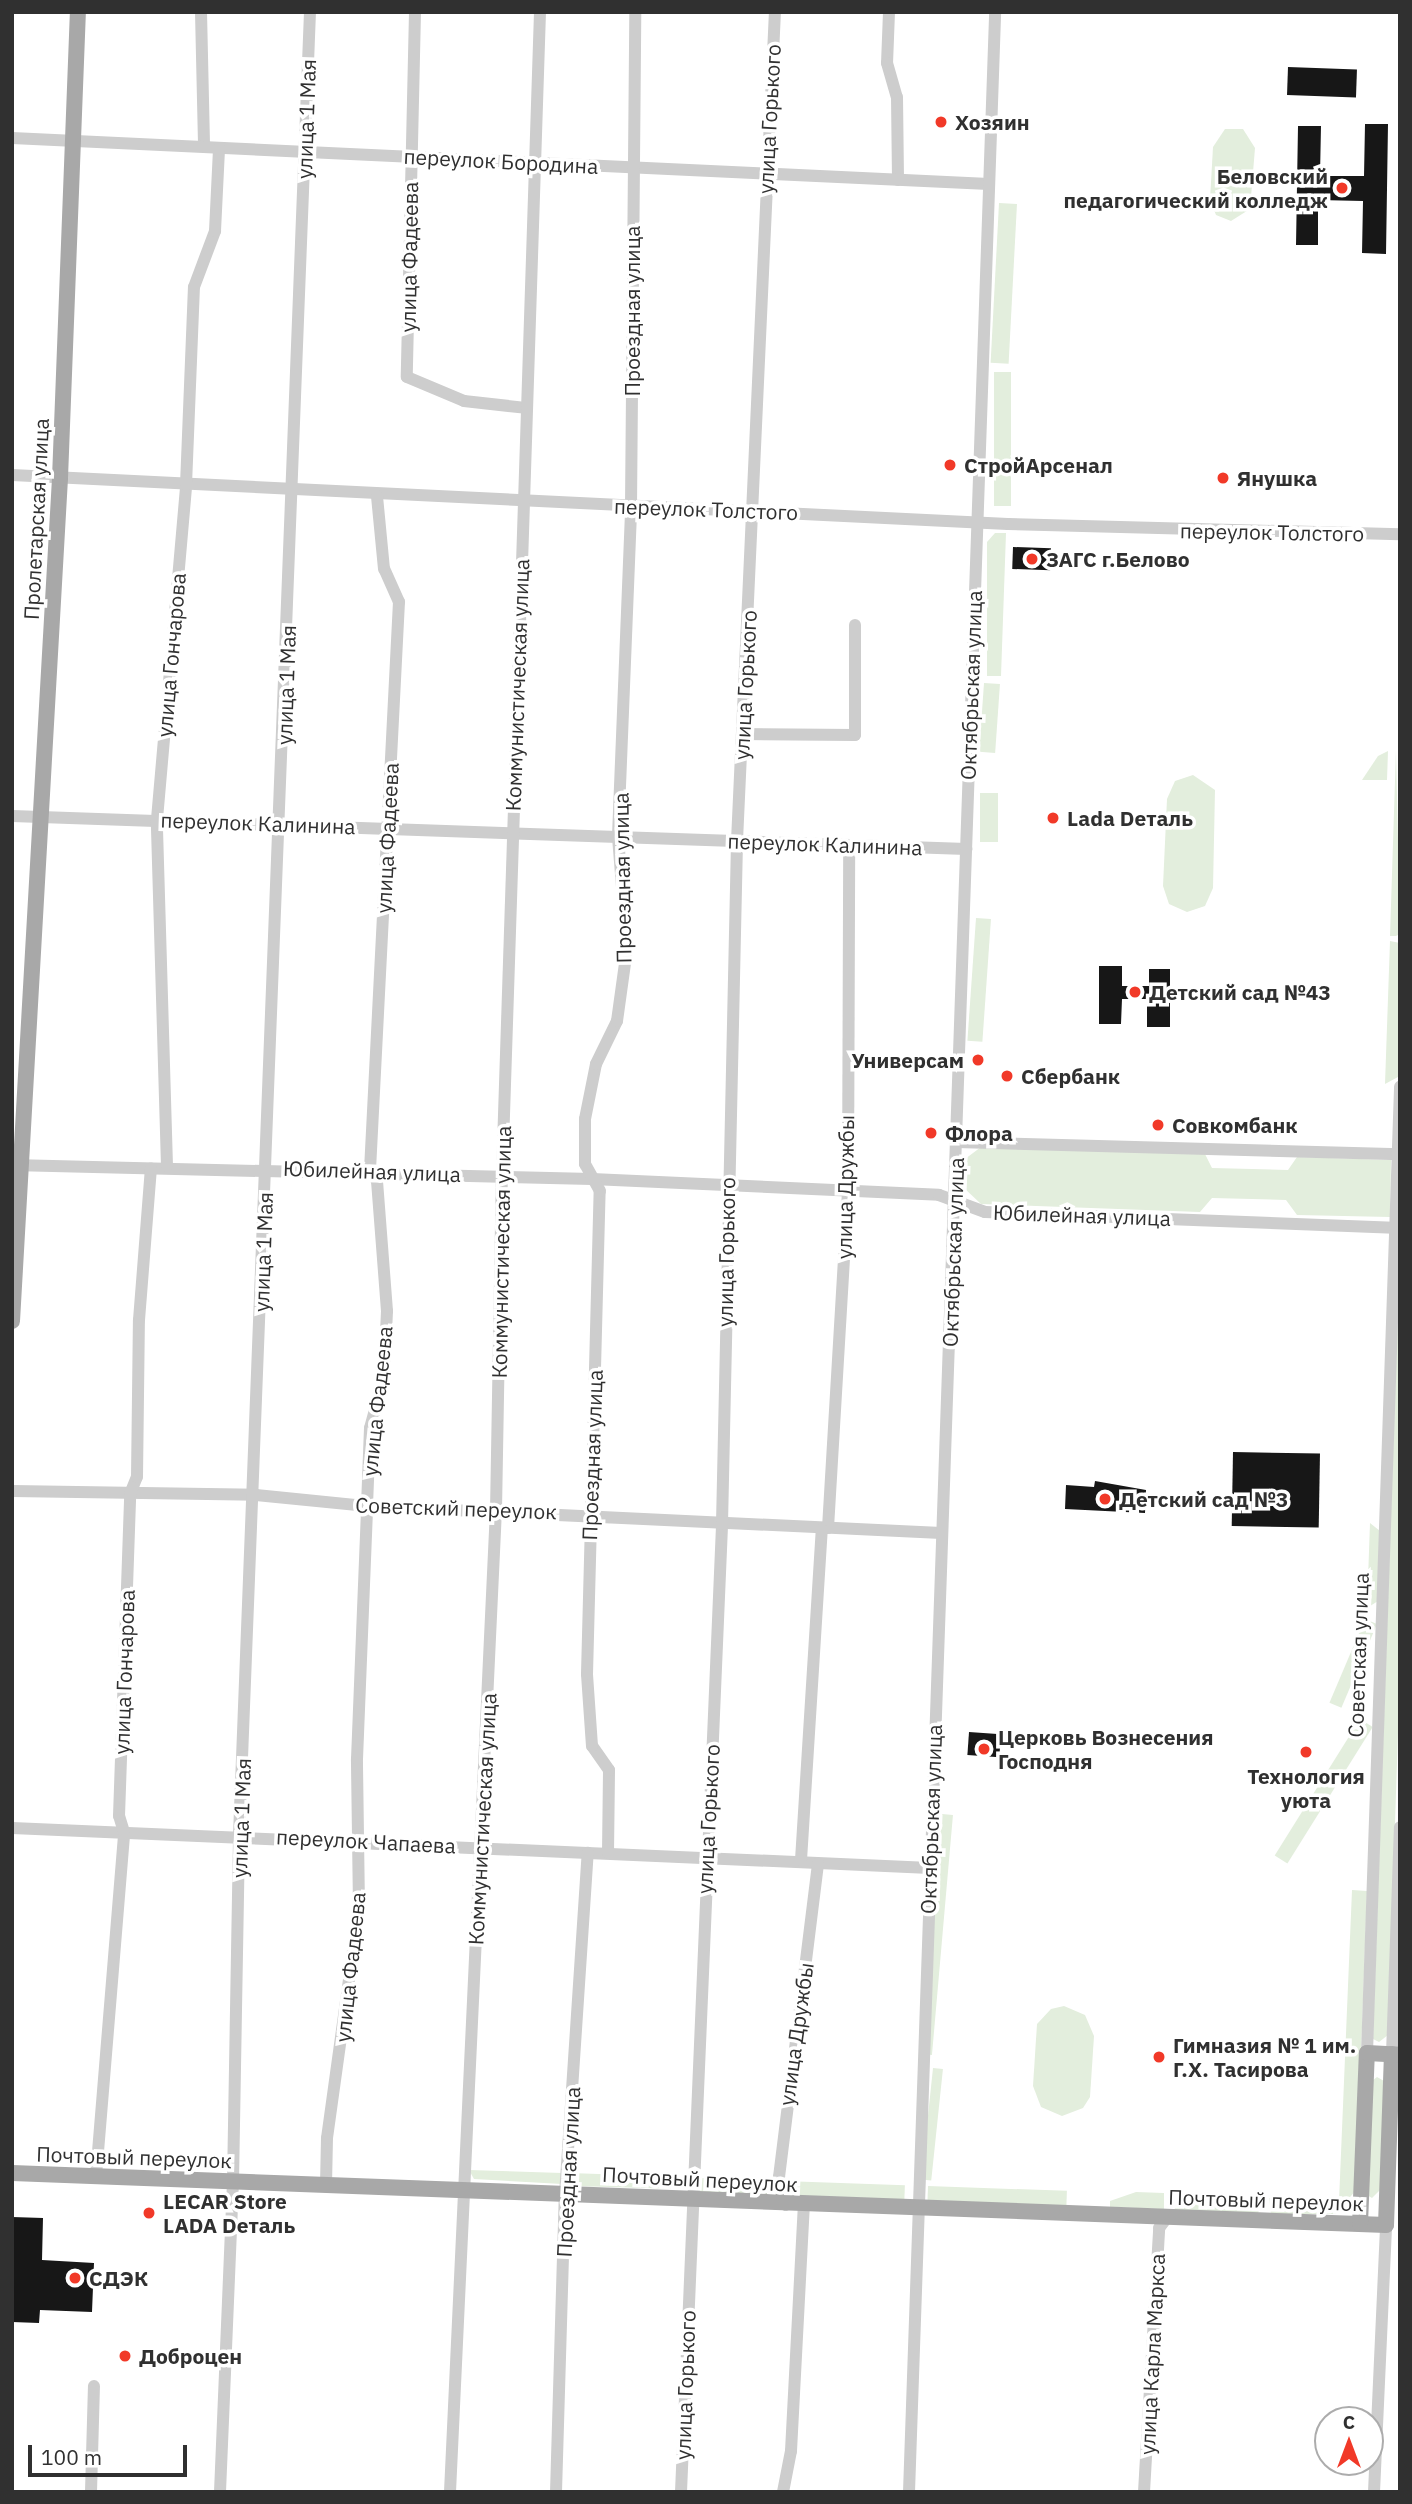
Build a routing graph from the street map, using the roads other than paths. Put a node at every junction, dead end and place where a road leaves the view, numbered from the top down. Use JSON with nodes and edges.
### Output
{"nodes":[{"id":1,"x":78,"y":12,"type":"edge"},
{"id":2,"x":201,"y":12,"type":"edge"},
{"id":3,"x":310,"y":12,"type":"edge"},
{"id":4,"x":415,"y":12,"type":"edge"},
{"id":5,"x":540,"y":12,"type":"edge"},
{"id":6,"x":635,"y":12,"type":"edge"},
{"id":7,"x":775,"y":12,"type":"edge"},
{"id":8,"x":889,"y":12,"type":"edge"},
{"id":9,"x":995,"y":12,"type":"edge"},
{"id":10,"x":12,"y":138,"type":"edge"},
{"id":11,"x":74,"y":141,"type":"junction"},
{"id":12,"x":204,"y":147,"type":"junction"},
{"id":13,"x":219,"y":148,"type":"junction"},
{"id":14,"x":304,"y":152,"type":"junction"},
{"id":15,"x":410,"y":157,"type":"junction"},
{"id":16,"x":533,"y":163,"type":"junction"},
{"id":17,"x":632,"y":167,"type":"junction"},
{"id":18,"x":765,"y":173,"type":"junction"},
{"id":19,"x":898,"y":180,"type":"junction"},
{"id":20,"x":989,"y":184,"type":"junction"},
{"id":21,"x":526,"y":408,"type":"junction"},
{"id":22,"x":12,"y":475,"type":"edge"},
{"id":23,"x":60,"y":478,"type":"junction"},
{"id":24,"x":186,"y":485,"type":"junction"},
{"id":25,"x":292,"y":489,"type":"junction"},
{"id":26,"x":377,"y":496,"type":"junction"},
{"id":27,"x":523,"y":500,"type":"junction"},
{"id":28,"x":631,"y":506,"type":"junction"},
{"id":29,"x":753,"y":511,"type":"junction"},
{"id":30,"x":977,"y":521,"type":"junction"},
{"id":31,"x":1400,"y":534,"type":"edge"},
{"id":32,"x":855,"y":625,"type":"dead end"},
{"id":33,"x":742,"y":734,"type":"junction"},
{"id":34,"x":12,"y":816,"type":"edge"},
{"id":35,"x":42,"y":817,"type":"junction"},
{"id":36,"x":157,"y":819,"type":"junction"},
{"id":37,"x":282,"y":825,"type":"junction"},
{"id":38,"x":388,"y":828,"type":"junction"},
{"id":39,"x":513,"y":833,"type":"junction"},
{"id":40,"x":618,"y":836,"type":"junction"},
{"id":41,"x":737,"y":841,"type":"junction"},
{"id":42,"x":849,"y":845,"type":"junction"},
{"id":43,"x":966,"y":849,"type":"junction"},
{"id":44,"x":1400,"y":1087,"type":"edge"},
{"id":45,"x":957,"y":1142,"type":"junction"},
{"id":46,"x":1399,"y":1154,"type":"edge"},
{"id":47,"x":18,"y":1165,"type":"edge"},
{"id":48,"x":167,"y":1166,"type":"junction"},
{"id":49,"x":151,"y":1168,"type":"junction"},
{"id":50,"x":265,"y":1168,"type":"junction"},
{"id":51,"x":370,"y":1170,"type":"junction"},
{"id":52,"x":502,"y":1176,"type":"junction"},
{"id":53,"x":593,"y":1179,"type":"junction"},
{"id":54,"x":727,"y":1187,"type":"junction"},
{"id":55,"x":848,"y":1191,"type":"junction"},
{"id":56,"x":955,"y":1197,"type":"junction"},
{"id":57,"x":1397,"y":1228,"type":"edge"},
{"id":58,"x":12,"y":1321,"type":"edge"},
{"id":59,"x":12,"y":1491,"type":"edge"},
{"id":60,"x":130,"y":1494,"type":"junction"},
{"id":61,"x":256,"y":1495,"type":"junction"},
{"id":62,"x":366,"y":1506,"type":"junction"},
{"id":63,"x":496,"y":1511,"type":"junction"},
{"id":64,"x":590,"y":1513,"type":"junction"},
{"id":65,"x":722,"y":1524,"type":"junction"},
{"id":66,"x":825,"y":1529,"type":"junction"},
{"id":67,"x":941,"y":1533,"type":"junction"},
{"id":68,"x":1400,"y":1827,"type":"edge"},
{"id":69,"x":12,"y":1828,"type":"edge"},
{"id":70,"x":124,"y":1832,"type":"junction"},
{"id":71,"x":239,"y":1835,"type":"junction"},
{"id":72,"x":359,"y":1841,"type":"junction"},
{"id":73,"x":482,"y":1846,"type":"junction"},
{"id":74,"x":588,"y":1853,"type":"junction"},
{"id":75,"x":608,"y":1853,"type":"junction"},
{"id":76,"x":706,"y":1857,"type":"junction"},
{"id":77,"x":801,"y":1860,"type":"junction"},
{"id":78,"x":818,"y":1863,"type":"junction"},
{"id":79,"x":930,"y":1868,"type":"junction"},
{"id":80,"x":1367,"y":2053,"type":"junction"},
{"id":81,"x":1396,"y":2054,"type":"edge"},
{"id":82,"x":12,"y":2173,"type":"edge"},
{"id":83,"x":96,"y":2176,"type":"junction"},
{"id":84,"x":233,"y":2182,"type":"junction"},
{"id":85,"x":326,"y":2185,"type":"junction"},
{"id":86,"x":464,"y":2191,"type":"junction"},
{"id":87,"x":565,"y":2194,"type":"junction"},
{"id":88,"x":693,"y":2199,"type":"junction"},
{"id":89,"x":786,"y":2205,"type":"junction"},
{"id":90,"x":804,"y":2205,"type":"junction"},
{"id":91,"x":917,"y":2210,"type":"junction"},
{"id":92,"x":1166,"y":2219,"type":"junction"},
{"id":93,"x":1360,"y":2224,"type":"junction"},
{"id":94,"x":1386,"y":2225,"type":"junction"},
{"id":95,"x":94,"y":2386,"type":"dead end"},
{"id":96,"x":91,"y":2492,"type":"edge"},
{"id":97,"x":220,"y":2492,"type":"edge"},
{"id":98,"x":450,"y":2492,"type":"edge"},
{"id":99,"x":556,"y":2492,"type":"edge"},
{"id":100,"x":681,"y":2492,"type":"edge"},
{"id":101,"x":783,"y":2492,"type":"edge"},
{"id":102,"x":909,"y":2492,"type":"edge"},
{"id":103,"x":1144,"y":2492,"type":"edge"},
{"id":104,"x":1374,"y":2492,"type":"edge"}],
"edges":[{"from":1,"to":11,"type":"main road","name":"Пролетарская улица"},
{"from":2,"to":12,"type":"street"},
{"from":3,"to":14,"type":"street","name":"улица 1 Мая"},
{"from":4,"to":15,"type":"street","name":"улица Фадеева"},
{"from":5,"to":16,"type":"street","name":"Коммунистическая улица"},
{"from":6,"to":17,"type":"street","name":"Проездная улица"},
{"from":7,"to":18,"type":"street","name":"улица Горького"},
{"from":8,"to":19,"type":"street"},
{"from":9,"to":20,"type":"street","name":"Октябрьская улица"},
{"from":10,"to":11,"type":"street","name":"переулок Бородина"},
{"from":11,"to":12,"type":"street","name":"переулок Бородина"},
{"from":11,"to":23,"type":"main road","name":"Пролетарская улица"},
{"from":12,"to":13,"type":"street","name":"переулок Бородина"},
{"from":13,"to":14,"type":"street","name":"переулок Бородина"},
{"from":13,"to":24,"type":"street","name":"улица Гончарова"},
{"from":14,"to":15,"type":"street","name":"переулок Бородина"},
{"from":14,"to":25,"type":"street","name":"улица 1 Мая"},
{"from":15,"to":16,"type":"street","name":"переулок Бородина"},
{"from":15,"to":21,"type":"street","name":"улица Фадеева"},
{"from":16,"to":17,"type":"street","name":"переулок Бородина"},
{"from":16,"to":21,"type":"street","name":"Коммунистическая улица"},
{"from":17,"to":18,"type":"street","name":"переулок Бородина"},
{"from":17,"to":28,"type":"street","name":"Проездная улица"},
{"from":18,"to":19,"type":"street","name":"переулок Бородина"},
{"from":18,"to":29,"type":"street","name":"улица Горького"},
{"from":19,"to":20,"type":"street","name":"переулок Бородина"},
{"from":20,"to":30,"type":"street","name":"Октябрьская улица"},
{"from":21,"to":27,"type":"street","name":"Коммунистическая улица"},
{"from":22,"to":23,"type":"street","name":"переулок Толстого"},
{"from":23,"to":24,"type":"street","name":"переулок Толстого"},
{"from":23,"to":35,"type":"main road","name":"Пролетарская улица"},
{"from":24,"to":25,"type":"street","name":"переулок Толстого"},
{"from":24,"to":36,"type":"street","name":"улица Гончарова"},
{"from":25,"to":26,"type":"street","name":"переулок Толстого"},
{"from":25,"to":37,"type":"street","name":"улица 1 Мая"},
{"from":26,"to":27,"type":"street","name":"переулок Толстого"},
{"from":26,"to":38,"type":"street","name":"улица Фадеева"},
{"from":27,"to":28,"type":"street","name":"переулок Толстого"},
{"from":27,"to":39,"type":"street","name":"Коммунистическая улица"},
{"from":28,"to":29,"type":"street","name":"переулок Толстого"},
{"from":28,"to":40,"type":"street","name":"Проездная улица"},
{"from":29,"to":30,"type":"street","name":"переулок Толстого"},
{"from":29,"to":33,"type":"street","name":"улица Горького"},
{"from":30,"to":31,"type":"street","name":"переулок Толстого"},
{"from":30,"to":43,"type":"street","name":"Октябрьская улица"},
{"from":32,"to":33,"type":"street"},
{"from":33,"to":41,"type":"street","name":"улица Горького"},
{"from":34,"to":35,"type":"street","name":"переулок Калинина"},
{"from":35,"to":36,"type":"street","name":"переулок Калинина"},
{"from":35,"to":47,"type":"main road","name":"Пролетарская улица"},
{"from":36,"to":37,"type":"street","name":"переулок Калинина"},
{"from":36,"to":48,"type":"street","name":"улица Гончарова"},
{"from":37,"to":38,"type":"street","name":"переулок Калинина"},
{"from":37,"to":50,"type":"street","name":"улица 1 Мая"},
{"from":38,"to":39,"type":"street","name":"переулок Калинина"},
{"from":38,"to":51,"type":"street","name":"улица Фадеева"},
{"from":39,"to":40,"type":"street","name":"переулок Калинина"},
{"from":39,"to":52,"type":"street","name":"Коммунистическая улица"},
{"from":40,"to":41,"type":"street","name":"переулок Калинина"},
{"from":40,"to":53,"type":"street","name":"Проездная улица"},
{"from":41,"to":42,"type":"street","name":"переулок Калинина"},
{"from":41,"to":54,"type":"street","name":"улица Горького"},
{"from":42,"to":43,"type":"street","name":"переулок Калинина"},
{"from":42,"to":55,"type":"street","name":"улица Дружбы"},
{"from":43,"to":45,"type":"street","name":"Октябрьская улица"},
{"from":44,"to":46,"type":"street","name":"Советская улица"},
{"from":45,"to":46,"type":"street"},
{"from":45,"to":56,"type":"street","name":"Октябрьская улица"},
{"from":46,"to":57,"type":"street","name":"Советская улица"},
{"from":47,"to":49,"type":"street","name":"Юбилейная улица"},
{"from":47,"to":58,"type":"main road","name":"Пролетарская улица"},
{"from":48,"to":49,"type":"street","name":"Юбилейная улица"},
{"from":48,"to":50,"type":"street","name":"Юбилейная улица"},
{"from":49,"to":60,"type":"street","name":"улица Гончарова"},
{"from":50,"to":51,"type":"street","name":"Юбилейная улица"},
{"from":50,"to":61,"type":"street","name":"улица 1 Мая"},
{"from":51,"to":52,"type":"street","name":"Юбилейная улица"},
{"from":51,"to":62,"type":"street","name":"улица Фадеева"},
{"from":52,"to":53,"type":"street","name":"Юбилейная улица"},
{"from":52,"to":63,"type":"street","name":"Коммунистическая улица"},
{"from":53,"to":54,"type":"street","name":"Юбилейная улица"},
{"from":53,"to":64,"type":"street","name":"Проездная улица"},
{"from":54,"to":55,"type":"street","name":"Юбилейная улица"},
{"from":54,"to":65,"type":"street","name":"улица Горького"},
{"from":55,"to":56,"type":"street","name":"Юбилейная улица"},
{"from":55,"to":66,"type":"street","name":"улица Дружбы"},
{"from":56,"to":57,"type":"street","name":"Юбилейная улица"},
{"from":56,"to":67,"type":"street","name":"Октябрьская улица"},
{"from":57,"to":80,"type":"street","name":"Советская улица"},
{"from":59,"to":60,"type":"street","name":"Советский переулок"},
{"from":60,"to":61,"type":"street","name":"Советский переулок"},
{"from":60,"to":70,"type":"street","name":"улица Гончарова"},
{"from":61,"to":62,"type":"street","name":"Советский переулок"},
{"from":61,"to":71,"type":"street","name":"улица 1 Мая"},
{"from":62,"to":63,"type":"street","name":"Советский переулок"},
{"from":62,"to":72,"type":"street","name":"улица Фадеева"},
{"from":63,"to":64,"type":"street","name":"Советский переулок"},
{"from":63,"to":73,"type":"street","name":"Коммунистическая улица"},
{"from":64,"to":65,"type":"street","name":"Советский переулок"},
{"from":64,"to":75,"type":"street","name":"Проездная улица"},
{"from":65,"to":66,"type":"street","name":"Советский переулок"},
{"from":65,"to":76,"type":"street","name":"улица Горького"},
{"from":66,"to":67,"type":"street","name":"Советский переулок"},
{"from":66,"to":77,"type":"street","name":"улица Дружбы"},
{"from":67,"to":79,"type":"street","name":"Октябрьская улица"},
{"from":68,"to":81,"type":"street"},
{"from":69,"to":70,"type":"street","name":"переулок Чапаева"},
{"from":70,"to":71,"type":"street","name":"переулок Чапаева"},
{"from":70,"to":83,"type":"street","name":"улица Гончарова"},
{"from":71,"to":72,"type":"street","name":"переулок Чапаева"},
{"from":71,"to":84,"type":"street","name":"улица 1 Мая"},
{"from":72,"to":73,"type":"street","name":"переулок Чапаева"},
{"from":72,"to":85,"type":"street","name":"улица Фадеева"},
{"from":73,"to":74,"type":"street","name":"переулок Чапаева"},
{"from":73,"to":86,"type":"street","name":"Коммунистическая улица"},
{"from":74,"to":75,"type":"street","name":"переулок Чапаева"},
{"from":74,"to":87,"type":"street","name":"Проездная улица"},
{"from":75,"to":76,"type":"street","name":"переулок Чапаева"},
{"from":76,"to":77,"type":"street","name":"переулок Чапаева"},
{"from":76,"to":88,"type":"street","name":"улица Горького"},
{"from":77,"to":78,"type":"street","name":"переулок Чапаева"},
{"from":78,"to":79,"type":"street","name":"переулок Чапаева"},
{"from":78,"to":89,"type":"street","name":"улица Дружбы"},
{"from":79,"to":91,"type":"street","name":"Октябрьская улица"},
{"from":80,"to":81,"type":"main road"},
{"from":80,"to":93,"type":"main road","name":"Советская улица"},
{"from":81,"to":94,"type":"main road"},
{"from":82,"to":83,"type":"main road","name":"Почтовый переулок"},
{"from":83,"to":84,"type":"main road","name":"Почтовый переулок"},
{"from":84,"to":85,"type":"main road","name":"Почтовый переулок"},
{"from":84,"to":97,"type":"street","name":"улица 1 Мая"},
{"from":85,"to":86,"type":"main road","name":"Почтовый переулок"},
{"from":86,"to":87,"type":"main road","name":"Почтовый переулок"},
{"from":86,"to":98,"type":"street","name":"Коммунистическая улица"},
{"from":87,"to":88,"type":"main road","name":"Почтовый переулок"},
{"from":87,"to":99,"type":"street","name":"Проездная улица"},
{"from":88,"to":89,"type":"main road","name":"Почтовый переулок"},
{"from":88,"to":100,"type":"street","name":"улица Горького"},
{"from":89,"to":90,"type":"main road","name":"Почтовый переулок"},
{"from":90,"to":91,"type":"main road","name":"Почтовый переулок"},
{"from":90,"to":101,"type":"street"},
{"from":91,"to":92,"type":"main road","name":"Почтовый переулок"},
{"from":91,"to":102,"type":"street","name":"Октябрьская улица"},
{"from":92,"to":93,"type":"main road","name":"Почтовый переулок"},
{"from":92,"to":103,"type":"street","name":"улица Карла Маркса"},
{"from":93,"to":94,"type":"main road","name":"Почтовый переулок"},
{"from":94,"to":104,"type":"street"},
{"from":95,"to":96,"type":"street"}]}
